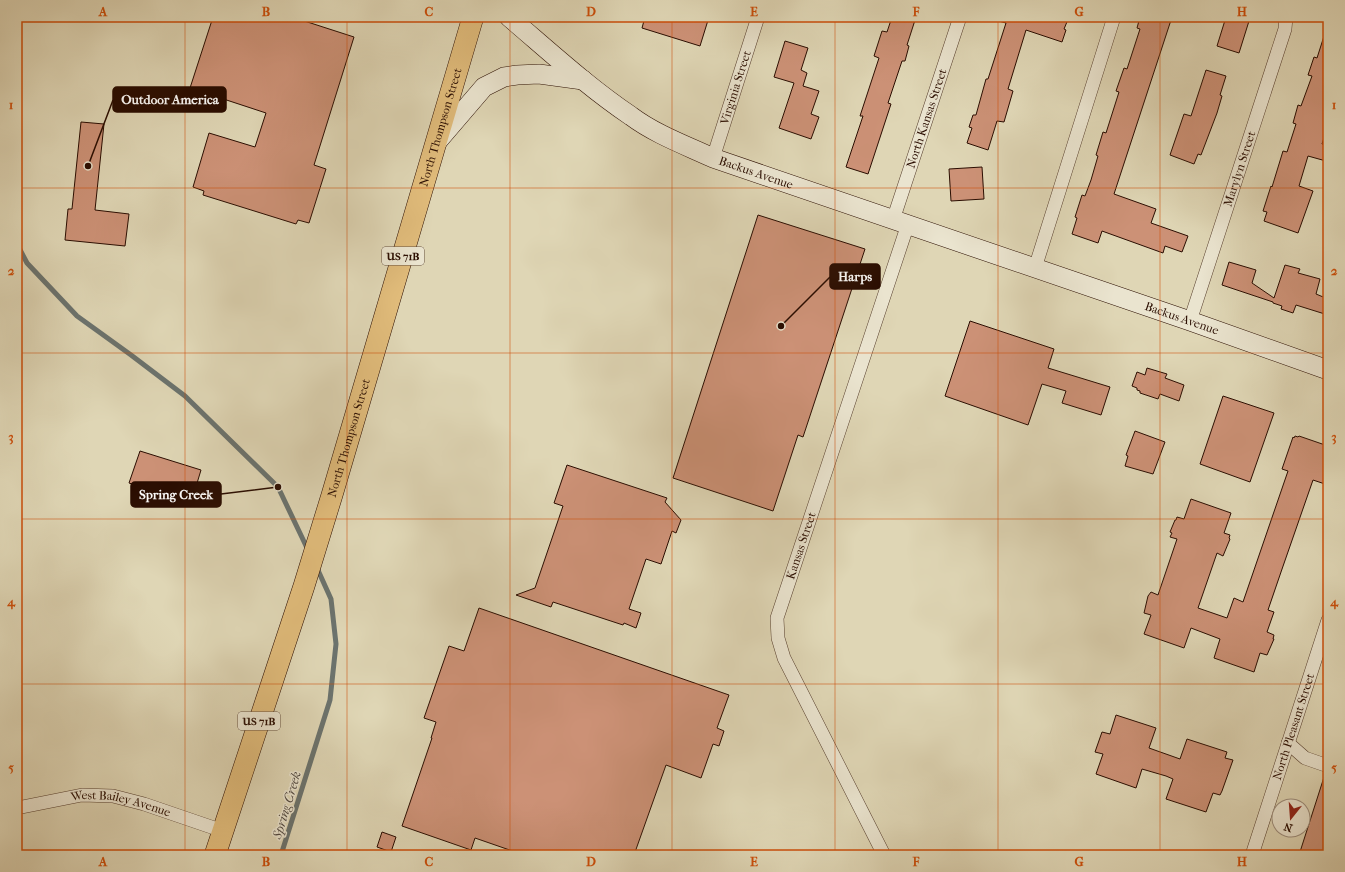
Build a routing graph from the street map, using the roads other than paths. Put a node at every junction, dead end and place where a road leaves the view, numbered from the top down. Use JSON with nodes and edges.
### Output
{"nodes":[{"id":1,"x":473,"y":17,"type":"edge"},
{"id":2,"x":509,"y":17,"type":"edge"},
{"id":3,"x":758,"y":17,"type":"edge"},
{"id":4,"x":960,"y":17,"type":"edge"},
{"id":5,"x":1114,"y":17,"type":"edge"},
{"id":6,"x":1286,"y":17,"type":"edge"},
{"id":7,"x":583,"y":80,"type":"junction"},
{"id":8,"x":435,"y":144,"type":"junction"},
{"id":9,"x":713,"y":158,"type":"junction"},
{"id":10,"x":901,"y":222,"type":"junction"},
{"id":11,"x":1035,"y":268,"type":"junction"},
{"id":12,"x":1190,"y":321,"type":"junction"},
{"id":13,"x":1328,"y":370,"type":"edge"},
{"id":14,"x":1328,"y":620,"type":"edge"},
{"id":15,"x":1288,"y":743,"type":"junction"},
{"id":16,"x":1328,"y":766,"type":"edge"},
{"id":17,"x":17,"y":808,"type":"edge"},
{"id":18,"x":223,"y":831,"type":"junction"},
{"id":19,"x":215,"y":855,"type":"edge"},
{"id":20,"x":884,"y":855,"type":"edge"},
{"id":21,"x":1252,"y":855,"type":"edge"}],
"edges":[{"from":1,"to":8,"type":"main road","name":"North Thompson Street","number":"US 71B"},
{"from":2,"to":7,"type":"street","name":"Backus Avenue"},
{"from":3,"to":9,"type":"street","name":"Virginia Street"},
{"from":4,"to":10,"type":"street","name":"North Kansas Street"},
{"from":5,"to":11,"type":"street"},
{"from":6,"to":12,"type":"street","name":"Marylyn Street"},
{"from":7,"to":8,"type":"street"},
{"from":7,"to":9,"type":"street","name":"Backus Avenue"},
{"from":8,"to":18,"type":"main road","name":"North Thompson Street","number":"US 71B"},
{"from":9,"to":10,"type":"street","name":"Backus Avenue"},
{"from":10,"to":11,"type":"street","name":"Backus Avenue"},
{"from":10,"to":20,"type":"street","name":"Kansas Street"},
{"from":11,"to":12,"type":"street","name":"Backus Avenue"},
{"from":12,"to":13,"type":"street","name":"Backus Avenue"},
{"from":14,"to":15,"type":"street","name":"North Pleasant Street"},
{"from":15,"to":16,"type":"street"},
{"from":15,"to":21,"type":"street","name":"North Pleasant Street"},
{"from":17,"to":18,"type":"street","name":"West Bailey Avenue"},
{"from":18,"to":19,"type":"main road","name":"North Thompson Street","number":"US 71B"}]}
